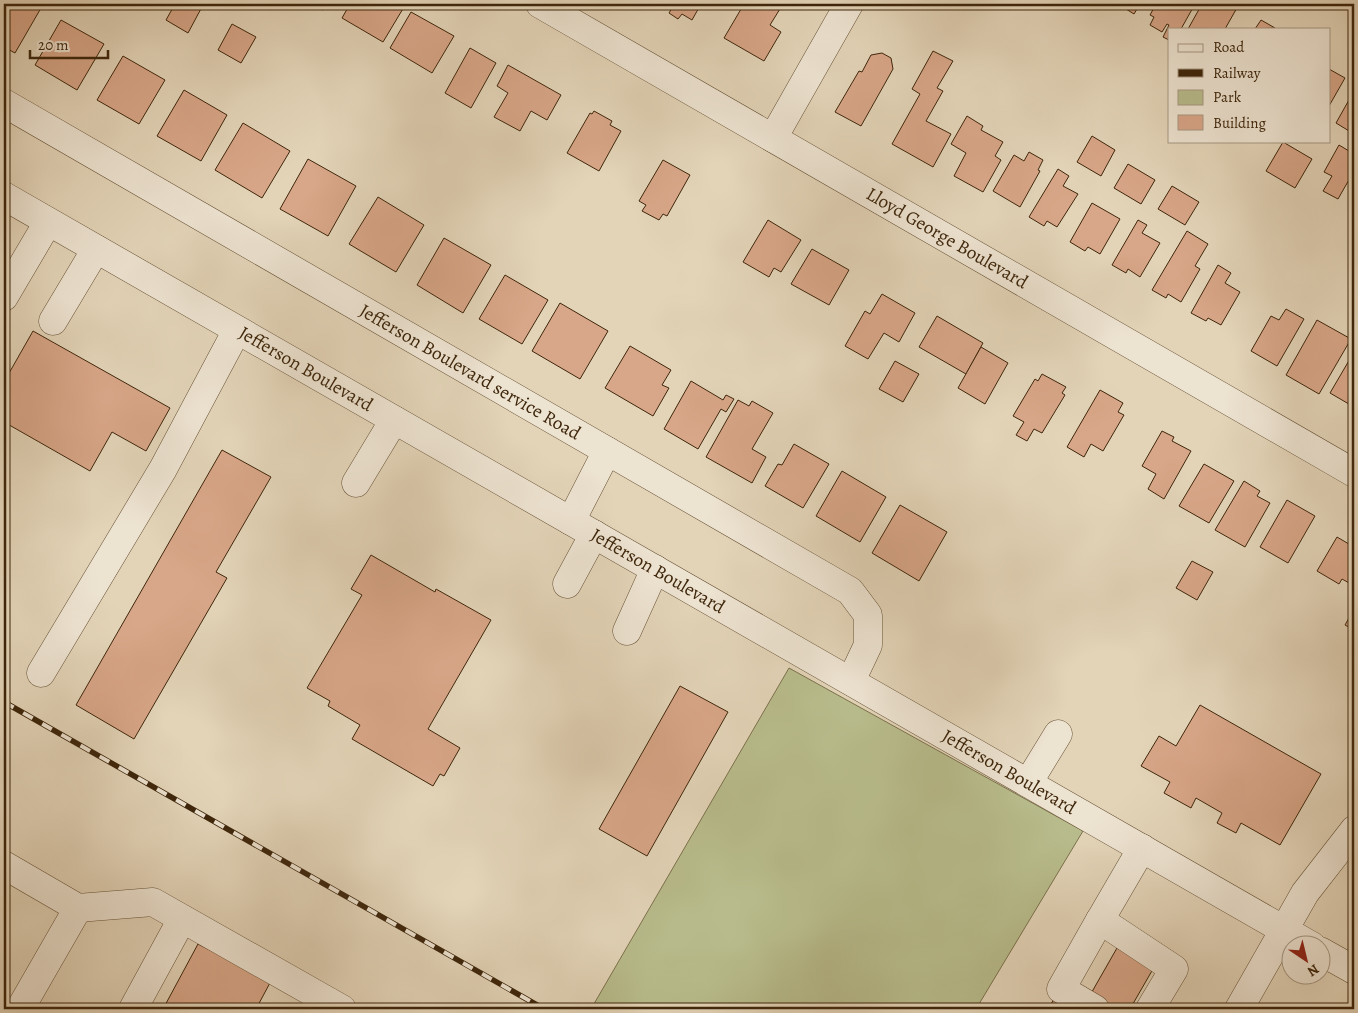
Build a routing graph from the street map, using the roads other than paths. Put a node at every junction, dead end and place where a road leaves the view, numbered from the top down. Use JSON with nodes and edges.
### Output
{"nodes":[{"id":1,"x":540,"y":4,"type":"edge"},
{"id":2,"x":849,"y":4,"type":"edge"},
{"id":3,"x":4,"y":103,"type":"edge"},
{"id":4,"x":773,"y":138,"type":"junction"},
{"id":5,"x":4,"y":196,"type":"edge"},
{"id":6,"x":48,"y":222,"type":"junction"},
{"id":7,"x":96,"y":248,"type":"junction"},
{"id":8,"x":4,"y":297,"type":"edge"},
{"id":9,"x":53,"y":321,"type":"dead end"},
{"id":10,"x":238,"y":330,"type":"junction"},
{"id":11,"x":394,"y":420,"type":"junction"},
{"id":12,"x":607,"y":451,"type":"junction"},
{"id":13,"x":1354,"y":473,"type":"edge"},
{"id":14,"x":356,"y":483,"type":"dead end"},
{"id":15,"x":582,"y":527,"type":"junction"},
{"id":16,"x":655,"y":569,"type":"junction"},
{"id":17,"x":568,"y":584,"type":"dead end"},
{"id":18,"x":628,"y":631,"type":"dead end"},
{"id":19,"x":40,"y":673,"type":"dead end"},
{"id":20,"x":851,"y":681,"type":"junction"},
{"id":21,"x":1058,"y":734,"type":"dead end"},
{"id":22,"x":1028,"y":783,"type":"junction"},
{"id":23,"x":1354,"y":830,"type":"edge"},
{"id":24,"x":1142,"y":848,"type":"junction"},
{"id":25,"x":4,"y":865,"type":"edge"},
{"id":26,"x":78,"y":908,"type":"junction"},
{"id":27,"x":182,"y":919,"type":"junction"},
{"id":28,"x":1100,"y":920,"type":"junction"},
{"id":29,"x":1285,"y":930,"type":"junction"},
{"id":30,"x":1295,"y":936,"type":"edge"},
{"id":31,"x":1330,"y":957,"type":"edge"},
{"id":32,"x":1354,"y":970,"type":"edge"},
{"id":33,"x":20,"y":1009,"type":"edge"},
{"id":34,"x":132,"y":1009,"type":"edge"},
{"id":35,"x":342,"y":1009,"type":"edge"},
{"id":36,"x":1095,"y":1009,"type":"edge"},
{"id":37,"x":1150,"y":1009,"type":"edge"},
{"id":38,"x":1239,"y":1009,"type":"edge"}],
"edges":[{"from":1,"to":4,"type":"street","name":"Lloyd George Boulevard"},
{"from":2,"to":4,"type":"street"},
{"from":3,"to":12,"type":"street","name":"Jefferson Boulevard service Road"},
{"from":4,"to":13,"type":"street","name":"Lloyd George Boulevard"},
{"from":5,"to":6,"type":"street","name":"Jefferson Boulevard"},
{"from":6,"to":7,"type":"street","name":"Jefferson Boulevard"},
{"from":6,"to":8,"type":"street"},
{"from":7,"to":9,"type":"street"},
{"from":7,"to":10,"type":"street","name":"Jefferson Boulevard"},
{"from":10,"to":11,"type":"street","name":"Jefferson Boulevard"},
{"from":10,"to":19,"type":"street"},
{"from":11,"to":14,"type":"street"},
{"from":11,"to":15,"type":"street","name":"Jefferson Boulevard"},
{"from":12,"to":15,"type":"street"},
{"from":12,"to":20,"type":"street","name":"Jefferson Boulevard service Road"},
{"from":15,"to":16,"type":"street","name":"Jefferson Boulevard"},
{"from":15,"to":17,"type":"street"},
{"from":16,"to":18,"type":"street"},
{"from":16,"to":20,"type":"street","name":"Jefferson Boulevard"},
{"from":20,"to":22,"type":"street","name":"Jefferson Boulevard"},
{"from":21,"to":22,"type":"street"},
{"from":22,"to":24,"type":"street","name":"Jefferson Boulevard"},
{"from":23,"to":29,"type":"street"},
{"from":24,"to":28,"type":"street"},
{"from":24,"to":29,"type":"street","name":"Jefferson Boulevard"},
{"from":25,"to":26,"type":"street"},
{"from":26,"to":27,"type":"street"},
{"from":26,"to":33,"type":"street"},
{"from":27,"to":34,"type":"street"},
{"from":27,"to":35,"type":"street"},
{"from":28,"to":36,"type":"street"},
{"from":28,"to":37,"type":"street"},
{"from":29,"to":30,"type":"street","name":"Jefferson Boulevard"},
{"from":29,"to":38,"type":"street"},
{"from":31,"to":32,"type":"street"}]}
